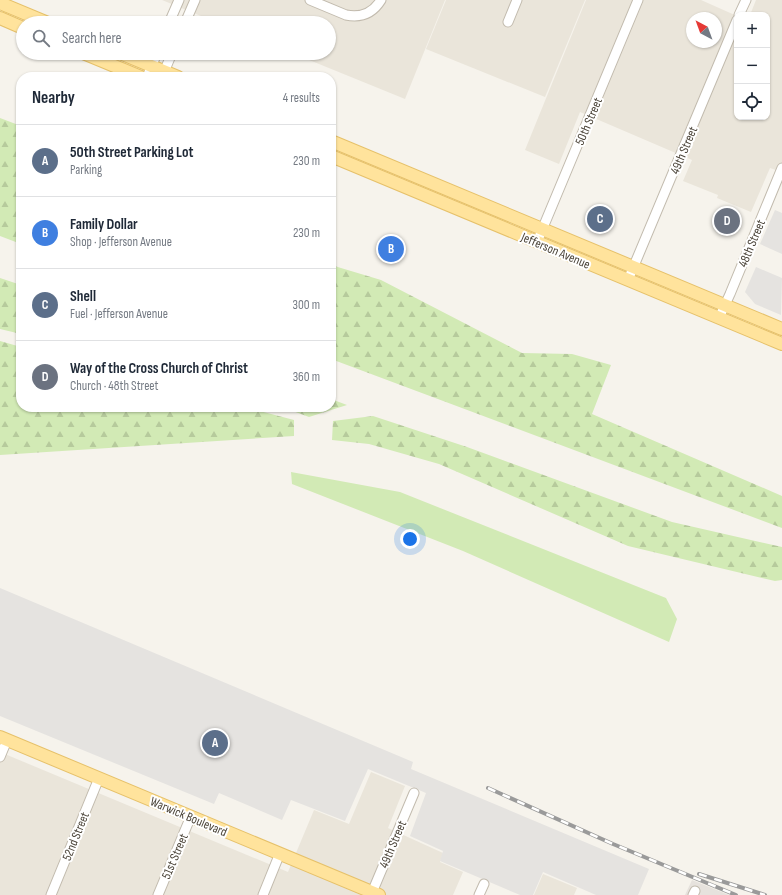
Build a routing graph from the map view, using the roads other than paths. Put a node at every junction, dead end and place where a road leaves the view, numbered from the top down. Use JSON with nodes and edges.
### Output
{"nodes":[{"id":1,"x":179,"y":0,"type":"edge"},
{"id":2,"x":195,"y":0,"type":"edge"},
{"id":3,"x":310,"y":0,"type":"edge"},
{"id":4,"x":381,"y":0,"type":"edge"},
{"id":5,"x":517,"y":0,"type":"edge"},
{"id":6,"x":638,"y":0,"type":"edge"},
{"id":7,"x":746,"y":0,"type":"edge"},
{"id":8,"x":0,"y":3,"type":"edge"},
{"id":9,"x":740,"y":12,"type":"edge"},
{"id":10,"x":31,"y":16,"type":"edge"},
{"id":11,"x":172,"y":16,"type":"edge"},
{"id":12,"x":188,"y":16,"type":"edge"},
{"id":13,"x":0,"y":18,"type":"edge"},
{"id":14,"x":508,"y":22,"type":"dead end"},
{"id":15,"x":16,"y":25,"type":"edge"},
{"id":16,"x":734,"y":27,"type":"edge"},
{"id":17,"x":100,"y":60,"type":"edge"},
{"id":18,"x":131,"y":60,"type":"edge"},
{"id":19,"x":154,"y":60,"type":"edge"},
{"id":20,"x":169,"y":60,"type":"edge"},
{"id":21,"x":129,"y":72,"type":"edge"},
{"id":22,"x":150,"y":72,"type":"edge"},
{"id":23,"x":165,"y":72,"type":"edge"},
{"id":24,"x":336,"y":143,"type":"edge"},
{"id":25,"x":336,"y":158,"type":"edge"},
{"id":26,"x":782,"y":168,"type":"edge"},
{"id":27,"x":543,"y":229,"type":"junction"},
{"id":28,"x":537,"y":242,"type":"junction"},
{"id":29,"x":634,"y":267,"type":"junction"},
{"id":30,"x":628,"y":280,"type":"junction"},
{"id":31,"x":725,"y":305,"type":"junction"},
{"id":32,"x":718,"y":318,"type":"junction"},
{"id":33,"x":782,"y":329,"type":"edge"},
{"id":34,"x":782,"y":344,"type":"edge"},
{"id":35,"x":4,"y":738,"type":"edge"},
{"id":36,"x":0,"y":757,"type":"edge"},
{"id":37,"x":99,"y":778,"type":"junction"},
{"id":38,"x":414,"y":793,"type":"dead end"},
{"id":39,"x":191,"y":816,"type":"junction"},
{"id":40,"x":280,"y":853,"type":"junction"},
{"id":41,"x":484,"y":884,"type":"dead end"},
{"id":42,"x":374,"y":894,"type":"edge"},
{"id":43,"x":51,"y":895,"type":"edge"},
{"id":44,"x":158,"y":895,"type":"edge"},
{"id":45,"x":263,"y":895,"type":"edge"},
{"id":46,"x":479,"y":895,"type":"edge"}],
"edges":[{"from":1,"to":11,"type":"street"},
{"from":2,"to":12,"type":"street"},
{"from":3,"to":4,"type":"street"},
{"from":5,"to":14,"type":"street"},
{"from":6,"to":27,"type":"street","name":"50th Street"},
{"from":7,"to":9,"type":"street"},
{"from":8,"to":10,"type":"main road"},
{"from":13,"to":15,"type":"main road"},
{"from":16,"to":29,"type":"street","name":"49th Street"},
{"from":17,"to":21,"type":"main road"},
{"from":18,"to":22,"type":"main road"},
{"from":19,"to":22,"type":"street"},
{"from":20,"to":23,"type":"street"},
{"from":24,"to":27,"type":"main road","name":"Jefferson Avenue"},
{"from":25,"to":28,"type":"main road","name":"Jefferson Avenue"},
{"from":26,"to":31,"type":"street","name":"48th Street"},
{"from":27,"to":28,"type":"street","name":"50th Street"},
{"from":27,"to":29,"type":"main road","name":"Jefferson Avenue"},
{"from":28,"to":30,"type":"main road","name":"Jefferson Avenue"},
{"from":29,"to":30,"type":"street","name":"49th Street"},
{"from":29,"to":31,"type":"main road","name":"Jefferson Avenue"},
{"from":30,"to":32,"type":"main road","name":"Jefferson Avenue"},
{"from":31,"to":32,"type":"street","name":"48th Street"},
{"from":31,"to":33,"type":"main road","name":"Jefferson Avenue"},
{"from":32,"to":34,"type":"main road","name":"Jefferson Avenue"},
{"from":35,"to":36,"type":"street"},
{"from":35,"to":37,"type":"main road","name":"Warwick Boulevard"},
{"from":37,"to":39,"type":"main road","name":"Warwick Boulevard"},
{"from":37,"to":43,"type":"street","name":"52nd Street"},
{"from":38,"to":42,"type":"street","name":"49th Street"},
{"from":39,"to":40,"type":"main road","name":"Warwick Boulevard"},
{"from":39,"to":44,"type":"street","name":"51st Street"},
{"from":40,"to":42,"type":"main road","name":"Warwick Boulevard"},
{"from":40,"to":45,"type":"street"},
{"from":41,"to":46,"type":"street"}]}
